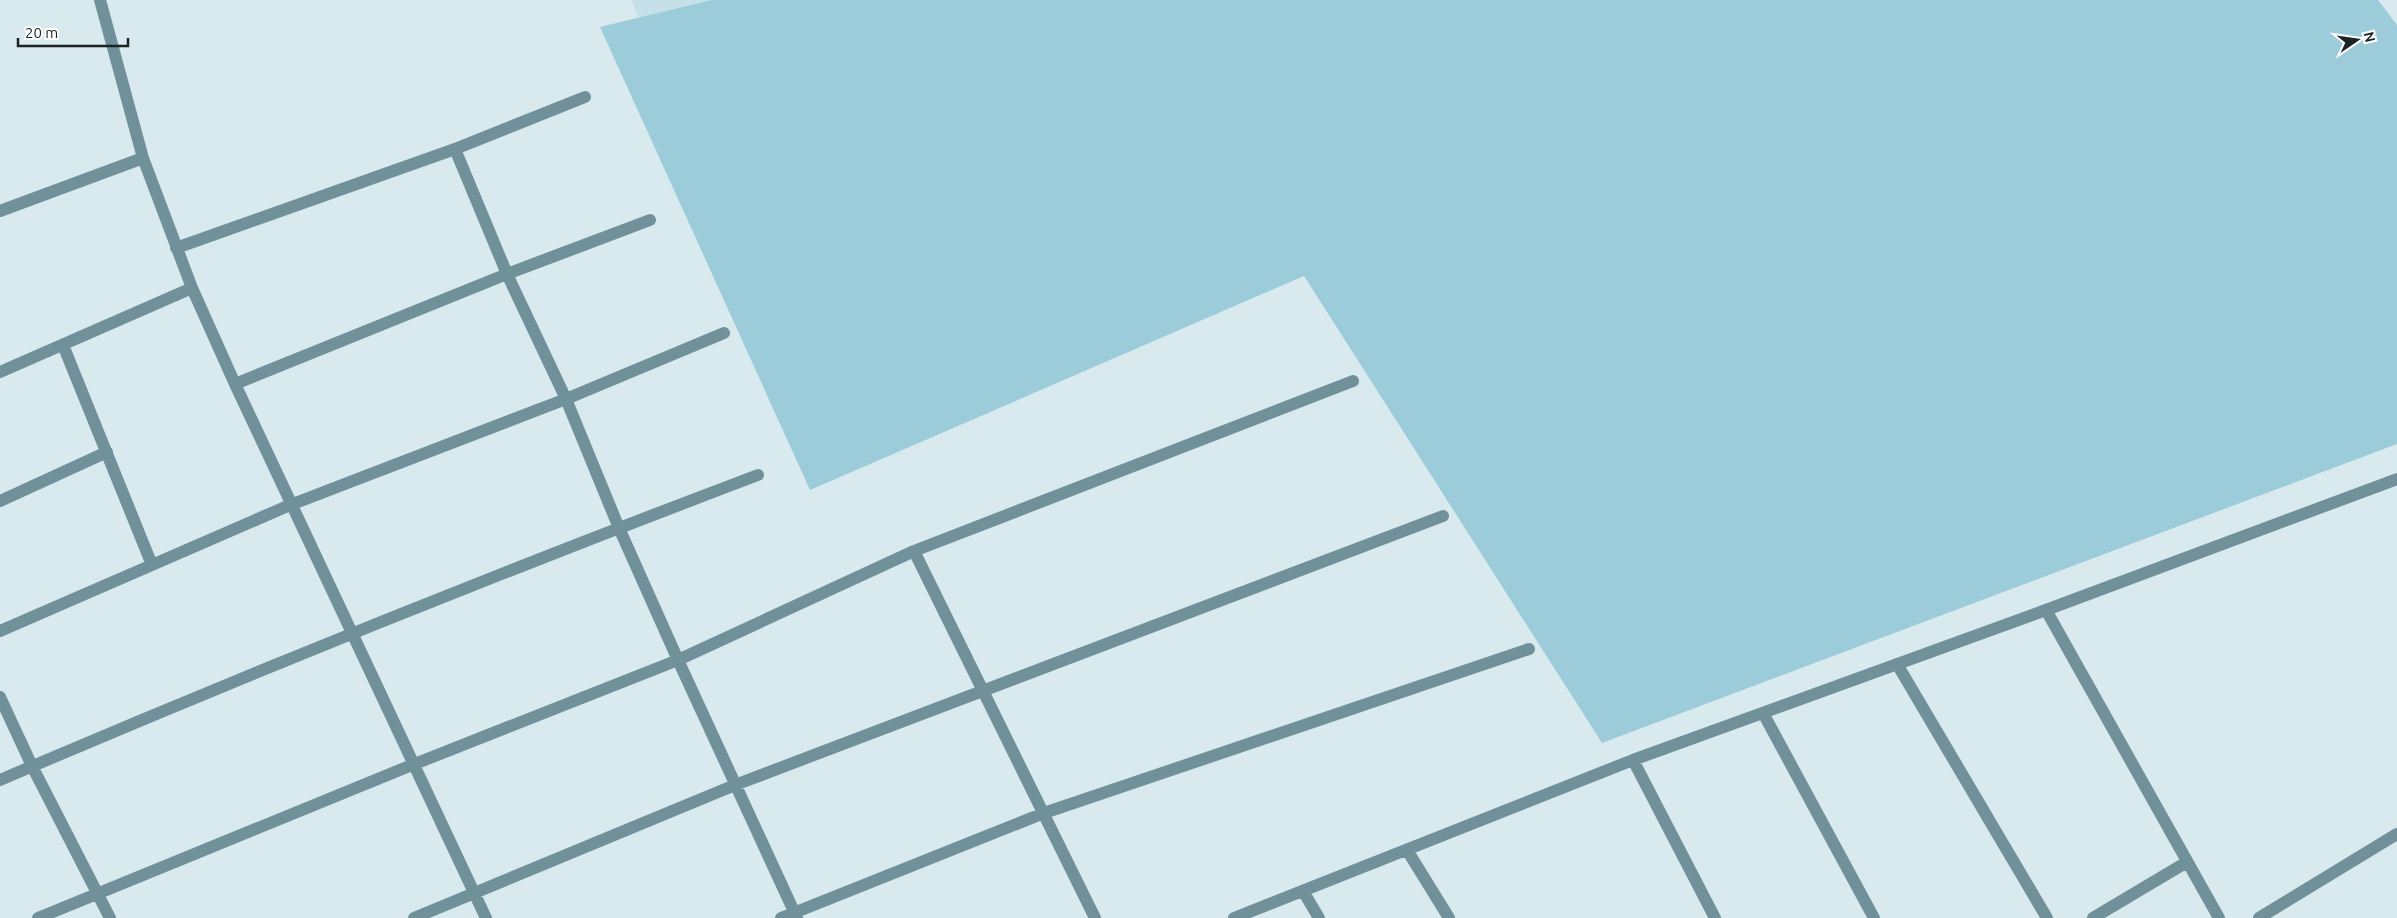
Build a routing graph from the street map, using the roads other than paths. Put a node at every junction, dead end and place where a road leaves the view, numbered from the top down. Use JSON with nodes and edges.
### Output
{"nodes":[{"id":1,"x":100,"y":0,"type":"edge"},
{"id":2,"x":584,"y":97,"type":"dead end"},
{"id":3,"x":455,"y":148,"type":"junction"},
{"id":4,"x":143,"y":158,"type":"junction"},
{"id":5,"x":0,"y":211,"type":"edge"},
{"id":6,"x":650,"y":220,"type":"dead end"},
{"id":7,"x":176,"y":248,"type":"junction"},
{"id":8,"x":507,"y":274,"type":"junction"},
{"id":9,"x":192,"y":288,"type":"junction"},
{"id":10,"x":724,"y":333,"type":"dead end"},
{"id":11,"x":63,"y":345,"type":"junction"},
{"id":12,"x":0,"y":372,"type":"edge"},
{"id":13,"x":1352,"y":381,"type":"dead end"},
{"id":14,"x":234,"y":384,"type":"junction"},
{"id":15,"x":566,"y":399,"type":"junction"},
{"id":16,"x":107,"y":452,"type":"junction"},
{"id":17,"x":758,"y":475,"type":"dead end"},
{"id":18,"x":2397,"y":479,"type":"edge"},
{"id":19,"x":0,"y":500,"type":"edge"},
{"id":20,"x":290,"y":505,"type":"junction"},
{"id":21,"x":1442,"y":516,"type":"dead end"},
{"id":22,"x":619,"y":528,"type":"junction"},
{"id":23,"x":914,"y":551,"type":"junction"},
{"id":24,"x":152,"y":565,"type":"junction"},
{"id":25,"x":2046,"y":610,"type":"junction"},
{"id":26,"x":0,"y":631,"type":"edge"},
{"id":27,"x":351,"y":635,"type":"junction"},
{"id":28,"x":1529,"y":649,"type":"dead end"},
{"id":29,"x":678,"y":660,"type":"junction"},
{"id":30,"x":1897,"y":664,"type":"junction"},
{"id":31,"x":983,"y":690,"type":"junction"},
{"id":32,"x":0,"y":697,"type":"edge"},
{"id":33,"x":1762,"y":714,"type":"junction"},
{"id":34,"x":1633,"y":760,"type":"junction"},
{"id":35,"x":412,"y":765,"type":"junction"},
{"id":36,"x":32,"y":766,"type":"junction"},
{"id":37,"x":0,"y":780,"type":"edge"},
{"id":38,"x":735,"y":785,"type":"junction"},
{"id":39,"x":1044,"y":813,"type":"junction"},
{"id":40,"x":2397,"y":834,"type":"edge"},
{"id":41,"x":1407,"y":850,"type":"junction"},
{"id":42,"x":2187,"y":862,"type":"junction"},
{"id":43,"x":1303,"y":891,"type":"junction"},
{"id":44,"x":99,"y":892,"type":"junction"},
{"id":45,"x":475,"y":893,"type":"junction"},
{"id":46,"x":795,"y":916,"type":"edge"},
{"id":47,"x":38,"y":918,"type":"edge"},
{"id":48,"x":110,"y":918,"type":"edge"},
{"id":49,"x":414,"y":918,"type":"edge"},
{"id":50,"x":486,"y":918,"type":"edge"},
{"id":51,"x":781,"y":918,"type":"edge"},
{"id":52,"x":1095,"y":918,"type":"edge"},
{"id":53,"x":1234,"y":918,"type":"edge"},
{"id":54,"x":1319,"y":918,"type":"edge"},
{"id":55,"x":1449,"y":918,"type":"edge"},
{"id":56,"x":1716,"y":918,"type":"edge"},
{"id":57,"x":1874,"y":918,"type":"edge"},
{"id":58,"x":2047,"y":918,"type":"edge"},
{"id":59,"x":2093,"y":918,"type":"edge"},
{"id":60,"x":2219,"y":918,"type":"edge"},
{"id":61,"x":2260,"y":918,"type":"edge"}],
"edges":[{"from":1,"to":4,"type":"street"},
{"from":2,"to":3,"type":"street"},
{"from":3,"to":7,"type":"street"},
{"from":3,"to":8,"type":"street"},
{"from":4,"to":5,"type":"street"},
{"from":4,"to":7,"type":"street"},
{"from":6,"to":8,"type":"street"},
{"from":7,"to":9,"type":"street"},
{"from":8,"to":14,"type":"street"},
{"from":8,"to":15,"type":"street"},
{"from":9,"to":11,"type":"street"},
{"from":9,"to":14,"type":"street"},
{"from":10,"to":15,"type":"street"},
{"from":11,"to":12,"type":"street"},
{"from":11,"to":16,"type":"street"},
{"from":13,"to":23,"type":"street"},
{"from":14,"to":20,"type":"street"},
{"from":15,"to":20,"type":"street"},
{"from":15,"to":22,"type":"street"},
{"from":16,"to":19,"type":"street"},
{"from":16,"to":24,"type":"street"},
{"from":17,"to":22,"type":"street"},
{"from":18,"to":25,"type":"street"},
{"from":20,"to":24,"type":"street"},
{"from":20,"to":27,"type":"street"},
{"from":21,"to":31,"type":"street"},
{"from":22,"to":27,"type":"street"},
{"from":22,"to":29,"type":"street"},
{"from":23,"to":29,"type":"street"},
{"from":23,"to":31,"type":"street"},
{"from":24,"to":26,"type":"street"},
{"from":25,"to":30,"type":"street"},
{"from":25,"to":42,"type":"street"},
{"from":27,"to":35,"type":"street"},
{"from":27,"to":36,"type":"street"},
{"from":28,"to":39,"type":"street"},
{"from":29,"to":35,"type":"street"},
{"from":29,"to":38,"type":"street"},
{"from":30,"to":33,"type":"street"},
{"from":30,"to":58,"type":"street"},
{"from":31,"to":38,"type":"street"},
{"from":31,"to":39,"type":"street"},
{"from":32,"to":36,"type":"street"},
{"from":33,"to":34,"type":"street"},
{"from":33,"to":57,"type":"street"},
{"from":34,"to":41,"type":"street"},
{"from":34,"to":56,"type":"street"},
{"from":35,"to":44,"type":"street"},
{"from":35,"to":45,"type":"street"},
{"from":36,"to":37,"type":"street"},
{"from":36,"to":44,"type":"street"},
{"from":38,"to":45,"type":"street"},
{"from":38,"to":46,"type":"street"},
{"from":39,"to":46,"type":"street"},
{"from":39,"to":52,"type":"street"},
{"from":40,"to":61,"type":"street"},
{"from":41,"to":43,"type":"street"},
{"from":41,"to":55,"type":"street"},
{"from":42,"to":59,"type":"street"},
{"from":42,"to":60,"type":"street"},
{"from":43,"to":53,"type":"street"},
{"from":43,"to":54,"type":"street"},
{"from":44,"to":47,"type":"street"},
{"from":44,"to":48,"type":"street"},
{"from":45,"to":49,"type":"street"},
{"from":45,"to":50,"type":"street"},
{"from":46,"to":51,"type":"street"}]}
